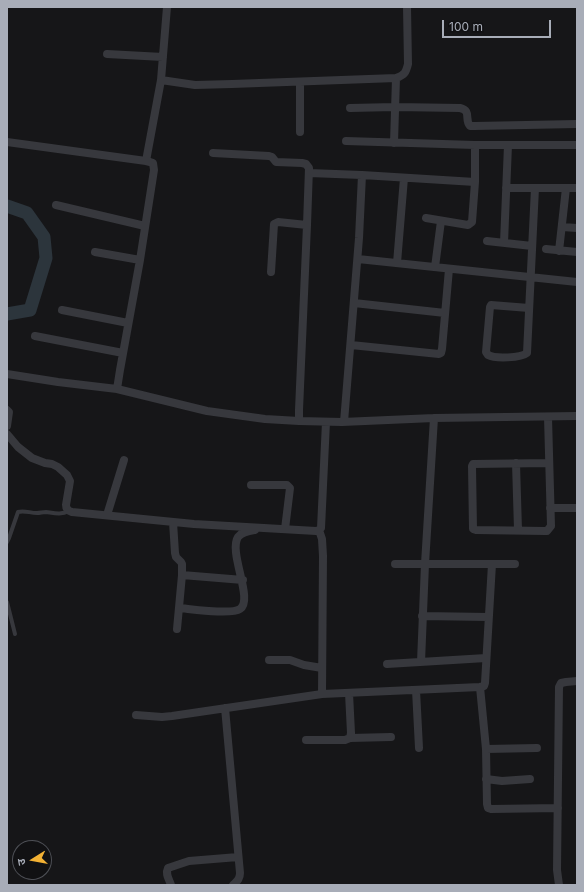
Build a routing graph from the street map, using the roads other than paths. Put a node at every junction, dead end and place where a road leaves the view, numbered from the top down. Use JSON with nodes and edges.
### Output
{"nodes":[{"id":1,"x":167,"y":7,"type":"edge"},
{"id":2,"x":407,"y":7,"type":"edge"},
{"id":3,"x":107,"y":54,"type":"dead end"},
{"id":4,"x":163,"y":57,"type":"junction"},
{"id":5,"x":396,"y":78,"type":"junction"},
{"id":6,"x":161,"y":80,"type":"junction"},
{"id":7,"x":300,"y":82,"type":"junction"},
{"id":8,"x":395,"y":107,"type":"junction"},
{"id":9,"x":350,"y":108,"type":"dead end"},
{"id":10,"x":577,"y":124,"type":"edge"},
{"id":11,"x":300,"y":132,"type":"dead end"},
{"id":12,"x":346,"y":141,"type":"dead end"},
{"id":13,"x":7,"y":142,"type":"edge"},
{"id":14,"x":394,"y":142,"type":"junction"},
{"id":15,"x":475,"y":144,"type":"junction"},
{"id":16,"x":508,"y":145,"type":"junction"},
{"id":17,"x":577,"y":145,"type":"edge"},
{"id":18,"x":213,"y":153,"type":"dead end"},
{"id":19,"x":146,"y":161,"type":"junction"},
{"id":20,"x":309,"y":173,"type":"junction"},
{"id":21,"x":362,"y":175,"type":"junction"},
{"id":22,"x":404,"y":178,"type":"junction"},
{"id":23,"x":475,"y":182,"type":"junction"},
{"id":24,"x":506,"y":188,"type":"junction"},
{"id":25,"x":535,"y":188,"type":"junction"},
{"id":26,"x":566,"y":188,"type":"junction"},
{"id":27,"x":577,"y":188,"type":"edge"},
{"id":28,"x":56,"y":205,"type":"dead end"},
{"id":29,"x":426,"y":218,"type":"dead end"},
{"id":30,"x":440,"y":221,"type":"junction"},
{"id":31,"x":307,"y":225,"type":"junction"},
{"id":32,"x":145,"y":226,"type":"junction"},
{"id":33,"x":562,"y":227,"type":"junction"},
{"id":34,"x":577,"y":228,"type":"edge"},
{"id":35,"x":487,"y":241,"type":"dead end"},
{"id":36,"x":504,"y":243,"type":"junction"},
{"id":37,"x":532,"y":246,"type":"junction"},
{"id":38,"x":546,"y":249,"type":"dead end"},
{"id":39,"x":559,"y":251,"type":"junction"},
{"id":40,"x":95,"y":252,"type":"dead end"},
{"id":41,"x":577,"y":252,"type":"edge"},
{"id":42,"x":358,"y":259,"type":"junction"},
{"id":43,"x":140,"y":260,"type":"junction"},
{"id":44,"x":397,"y":263,"type":"junction"},
{"id":45,"x":435,"y":267,"type":"junction"},
{"id":46,"x":449,"y":269,"type":"junction"},
{"id":47,"x":271,"y":272,"type":"dead end"},
{"id":48,"x":531,"y":277,"type":"junction"},
{"id":49,"x":577,"y":282,"type":"edge"},
{"id":50,"x":354,"y":303,"type":"junction"},
{"id":51,"x":529,"y":308,"type":"junction"},
{"id":52,"x":62,"y":310,"type":"dead end"},
{"id":53,"x":445,"y":313,"type":"junction"},
{"id":54,"x":128,"y":323,"type":"junction"},
{"id":55,"x":35,"y":336,"type":"dead end"},
{"id":56,"x":350,"y":345,"type":"junction"},
{"id":57,"x":123,"y":353,"type":"junction"},
{"id":58,"x":7,"y":374,"type":"edge"},
{"id":59,"x":117,"y":389,"type":"junction"},
{"id":60,"x":7,"y":410,"type":"edge"},
{"id":61,"x":577,"y":416,"type":"edge"},
{"id":62,"x":548,"y":417,"type":"junction"},
{"id":63,"x":434,"y":418,"type":"junction"},
{"id":64,"x":299,"y":421,"type":"junction"},
{"id":65,"x":326,"y":422,"type":"junction"},
{"id":66,"x":344,"y":422,"type":"junction"},
{"id":67,"x":7,"y":426,"type":"edge"},
{"id":68,"x":7,"y":434,"type":"edge"},
{"id":69,"x":124,"y":460,"type":"dead end"},
{"id":70,"x":516,"y":463,"type":"junction"},
{"id":71,"x":549,"y":463,"type":"junction"},
{"id":72,"x":251,"y":485,"type":"dead end"},
{"id":73,"x":550,"y":508,"type":"junction"},
{"id":74,"x":577,"y":508,"type":"edge"},
{"id":75,"x":68,"y":511,"type":"junction"},
{"id":76,"x":107,"y":516,"type":"junction"},
{"id":77,"x":174,"y":522,"type":"junction"},
{"id":78,"x":260,"y":528,"type":"junction"},
{"id":79,"x":285,"y":529,"type":"junction"},
{"id":80,"x":319,"y":530,"type":"junction"},
{"id":81,"x":518,"y":530,"type":"junction"},
{"id":82,"x":7,"y":542,"type":"edge"},
{"id":83,"x":395,"y":564,"type":"dead end"},
{"id":84,"x":425,"y":564,"type":"junction"},
{"id":85,"x":492,"y":564,"type":"junction"},
{"id":86,"x":515,"y":564,"type":"dead end"},
{"id":87,"x":182,"y":575,"type":"junction"},
{"id":88,"x":243,"y":580,"type":"junction"},
{"id":89,"x":7,"y":602,"type":"edge"},
{"id":90,"x":179,"y":608,"type":"junction"},
{"id":91,"x":422,"y":616,"type":"junction"},
{"id":92,"x":488,"y":617,"type":"junction"},
{"id":93,"x":176,"y":629,"type":"dead end"},
{"id":94,"x":15,"y":634,"type":"dead end"},
{"id":95,"x":486,"y":658,"type":"junction"},
{"id":96,"x":269,"y":660,"type":"dead end"},
{"id":97,"x":421,"y":662,"type":"junction"},
{"id":98,"x":387,"y":664,"type":"dead end"},
{"id":99,"x":322,"y":668,"type":"junction"},
{"id":100,"x":577,"y":681,"type":"edge"},
{"id":101,"x":480,"y":687,"type":"junction"},
{"id":102,"x":416,"y":690,"type":"junction"},
{"id":103,"x":349,"y":693,"type":"junction"},
{"id":104,"x":322,"y":694,"type":"junction"},
{"id":105,"x":225,"y":708,"type":"junction"},
{"id":106,"x":136,"y":716,"type":"dead end"},
{"id":107,"x":390,"y":737,"type":"dead end"},
{"id":108,"x":350,"y":738,"type":"junction"},
{"id":109,"x":306,"y":740,"type":"dead end"},
{"id":110,"x":419,"y":748,"type":"dead end"},
{"id":111,"x":537,"y":748,"type":"dead end"},
{"id":112,"x":486,"y":749,"type":"junction"},
{"id":113,"x":486,"y":779,"type":"junction"},
{"id":114,"x":530,"y":779,"type":"dead end"},
{"id":115,"x":558,"y":808,"type":"junction"},
{"id":116,"x":238,"y":857,"type":"junction"},
{"id":117,"x":171,"y":885,"type":"edge"},
{"id":118,"x":233,"y":885,"type":"edge"},
{"id":119,"x":558,"y":885,"type":"edge"}],
"edges":[{"from":1,"to":4,"type":"street"},
{"from":2,"to":5,"type":"street"},
{"from":3,"to":4,"type":"street"},
{"from":4,"to":6,"type":"street"},
{"from":5,"to":7,"type":"street"},
{"from":5,"to":8,"type":"street"},
{"from":6,"to":7,"type":"street"},
{"from":6,"to":19,"type":"street"},
{"from":7,"to":11,"type":"street"},
{"from":8,"to":9,"type":"street"},
{"from":8,"to":10,"type":"street"},
{"from":8,"to":14,"type":"street"},
{"from":12,"to":14,"type":"street"},
{"from":13,"to":19,"type":"street"},
{"from":14,"to":15,"type":"street"},
{"from":15,"to":16,"type":"street"},
{"from":15,"to":23,"type":"street"},
{"from":16,"to":17,"type":"street"},
{"from":16,"to":24,"type":"street"},
{"from":18,"to":20,"type":"street"},
{"from":19,"to":32,"type":"street"},
{"from":20,"to":21,"type":"street"},
{"from":20,"to":31,"type":"street"},
{"from":21,"to":22,"type":"street"},
{"from":21,"to":42,"type":"street"},
{"from":22,"to":23,"type":"street"},
{"from":22,"to":44,"type":"street"},
{"from":23,"to":30,"type":"street"},
{"from":24,"to":25,"type":"street"},
{"from":24,"to":36,"type":"street"},
{"from":25,"to":26,"type":"street"},
{"from":25,"to":37,"type":"street"},
{"from":26,"to":27,"type":"street"},
{"from":26,"to":33,"type":"street"},
{"from":28,"to":32,"type":"street"},
{"from":29,"to":30,"type":"street"},
{"from":30,"to":45,"type":"street"},
{"from":31,"to":47,"type":"street"},
{"from":31,"to":64,"type":"street"},
{"from":32,"to":43,"type":"street"},
{"from":33,"to":34,"type":"street"},
{"from":33,"to":39,"type":"street"},
{"from":35,"to":36,"type":"street"},
{"from":36,"to":37,"type":"street"},
{"from":37,"to":48,"type":"street"},
{"from":38,"to":39,"type":"street"},
{"from":39,"to":41,"type":"street"},
{"from":40,"to":43,"type":"street"},
{"from":42,"to":44,"type":"street"},
{"from":42,"to":50,"type":"street"},
{"from":43,"to":54,"type":"street"},
{"from":44,"to":45,"type":"street"},
{"from":45,"to":46,"type":"street"},
{"from":46,"to":48,"type":"street"},
{"from":46,"to":53,"type":"street"},
{"from":48,"to":49,"type":"street"},
{"from":48,"to":51,"type":"street"},
{"from":50,"to":53,"type":"street"},
{"from":50,"to":56,"type":"street"},
{"from":51,"to":51,"type":"street"},
{"from":52,"to":54,"type":"street"},
{"from":53,"to":56,"type":"street"},
{"from":54,"to":57,"type":"street"},
{"from":55,"to":57,"type":"street"},
{"from":56,"to":66,"type":"street"},
{"from":57,"to":59,"type":"street"},
{"from":58,"to":59,"type":"street"},
{"from":59,"to":64,"type":"street"},
{"from":60,"to":67,"type":"street"},
{"from":61,"to":62,"type":"street"},
{"from":62,"to":63,"type":"street"},
{"from":62,"to":71,"type":"street"},
{"from":63,"to":66,"type":"street"},
{"from":63,"to":84,"type":"street"},
{"from":64,"to":65,"type":"street"},
{"from":65,"to":66,"type":"street"},
{"from":65,"to":80,"type":"street"},
{"from":68,"to":75,"type":"street"},
{"from":69,"to":76,"type":"street"},
{"from":70,"to":71,"type":"street"},
{"from":70,"to":81,"type":"street"},
{"from":70,"to":81,"type":"street"},
{"from":71,"to":73,"type":"street"},
{"from":72,"to":79,"type":"street"},
{"from":73,"to":74,"type":"street"},
{"from":73,"to":81,"type":"street"},
{"from":75,"to":76,"type":"street"},
{"from":75,"to":82,"type":"lane"},
{"from":76,"to":77,"type":"street"},
{"from":77,"to":78,"type":"street"},
{"from":77,"to":87,"type":"street"},
{"from":78,"to":79,"type":"street"},
{"from":78,"to":88,"type":"street"},
{"from":79,"to":80,"type":"street"},
{"from":80,"to":99,"type":"street"},
{"from":83,"to":84,"type":"street"},
{"from":84,"to":85,"type":"street"},
{"from":84,"to":91,"type":"street"},
{"from":85,"to":86,"type":"street"},
{"from":85,"to":92,"type":"street"},
{"from":87,"to":88,"type":"street"},
{"from":87,"to":90,"type":"street"},
{"from":88,"to":90,"type":"street"},
{"from":89,"to":94,"type":"lane"},
{"from":90,"to":93,"type":"street"},
{"from":91,"to":92,"type":"street"},
{"from":91,"to":97,"type":"street"},
{"from":92,"to":95,"type":"street"},
{"from":95,"to":97,"type":"street"},
{"from":95,"to":101,"type":"street"},
{"from":96,"to":99,"type":"street"},
{"from":97,"to":98,"type":"street"},
{"from":99,"to":104,"type":"street"},
{"from":100,"to":115,"type":"street"},
{"from":101,"to":102,"type":"street"},
{"from":101,"to":112,"type":"street"},
{"from":102,"to":103,"type":"street"},
{"from":102,"to":110,"type":"street"},
{"from":103,"to":104,"type":"street"},
{"from":103,"to":108,"type":"street"},
{"from":104,"to":105,"type":"street"},
{"from":105,"to":106,"type":"street"},
{"from":105,"to":116,"type":"street"},
{"from":107,"to":108,"type":"street"},
{"from":108,"to":109,"type":"street"},
{"from":111,"to":112,"type":"street"},
{"from":112,"to":113,"type":"street"},
{"from":113,"to":114,"type":"street"},
{"from":113,"to":115,"type":"street"},
{"from":115,"to":119,"type":"street"},
{"from":116,"to":117,"type":"street"},
{"from":116,"to":118,"type":"street"}]}
